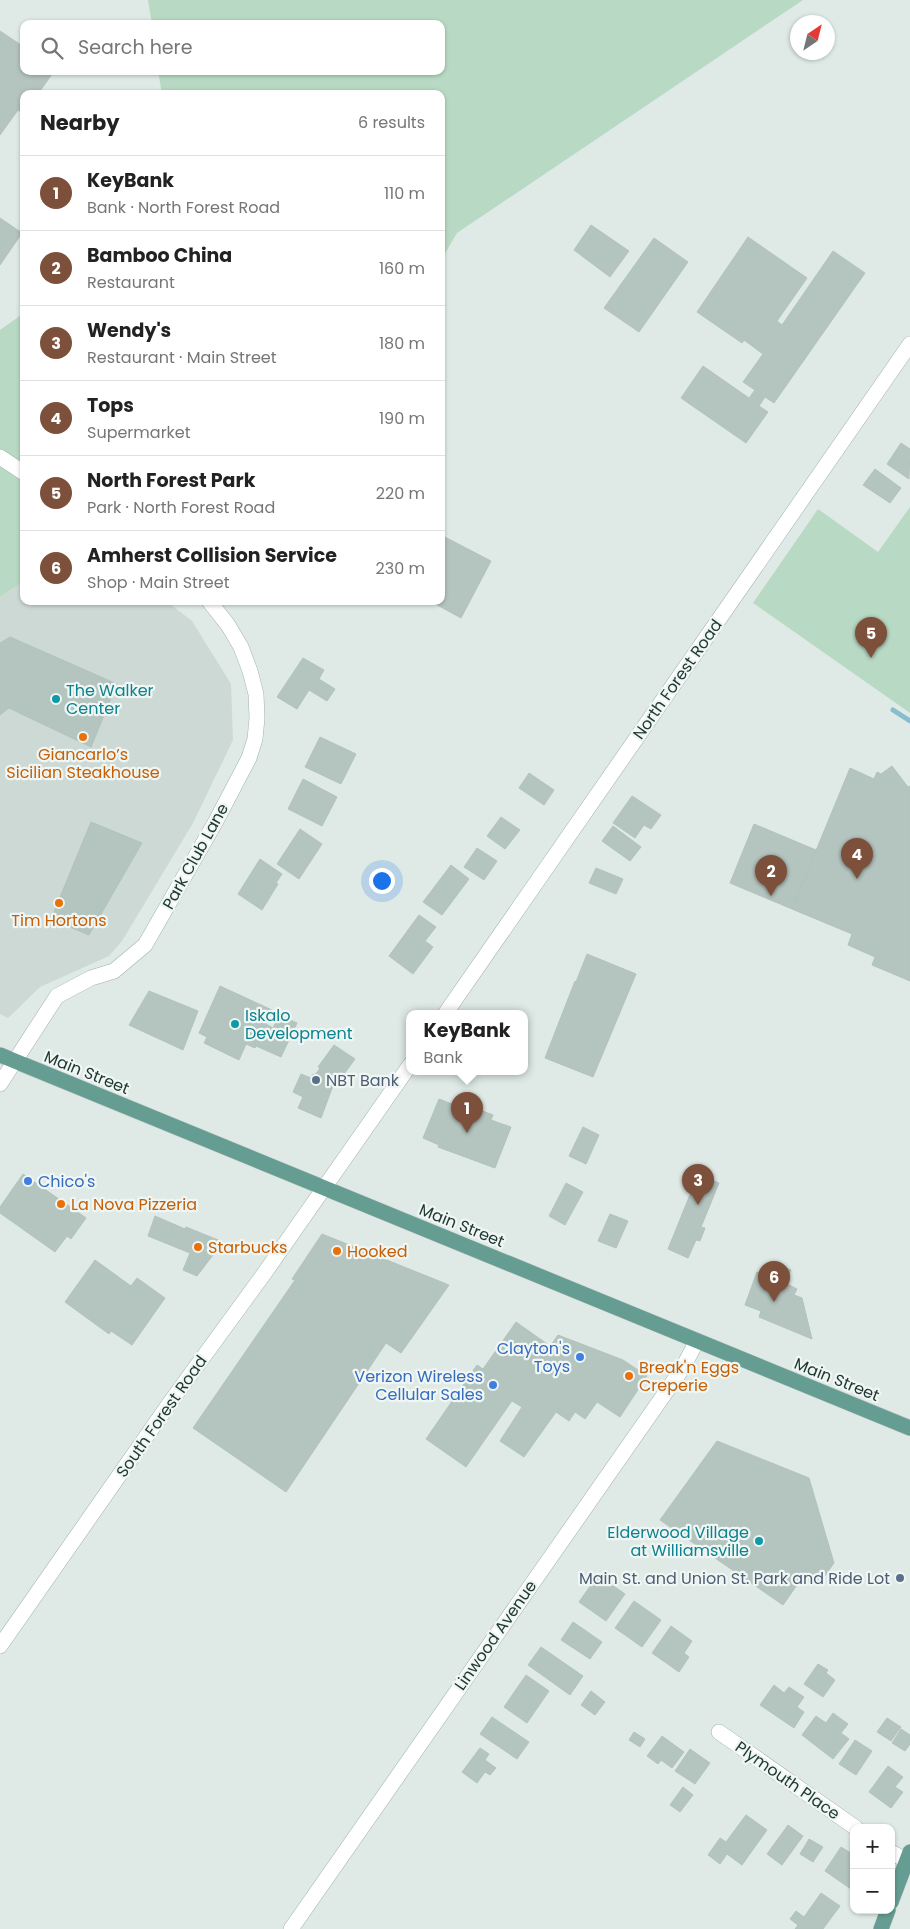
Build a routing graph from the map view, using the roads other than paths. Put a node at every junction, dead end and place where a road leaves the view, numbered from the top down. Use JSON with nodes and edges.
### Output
{"nodes":[{"id":1,"x":910,"y":344,"type":"edge"},
{"id":2,"x":0,"y":457,"type":"edge"},
{"id":3,"x":20,"y":470,"type":"edge"},
{"id":4,"x":212,"y":605,"type":"edge"},
{"id":5,"x":448,"y":1010,"type":"edge"},
{"id":6,"x":0,"y":1055,"type":"edge"},
{"id":7,"x":16,"y":1062,"type":"junction"},
{"id":8,"x":406,"y":1071,"type":"edge"},
{"id":9,"x":0,"y":1084,"type":"edge"},
{"id":10,"x":325,"y":1188,"type":"junction"},
{"id":11,"x":697,"y":1341,"type":"junction"},
{"id":12,"x":910,"y":1428,"type":"edge"},
{"id":13,"x":0,"y":1646,"type":"edge"},
{"id":14,"x":719,"y":1732,"type":"dead end"},
{"id":15,"x":850,"y":1824,"type":"edge"},
{"id":16,"x":895,"y":1853,"type":"edge"},
{"id":17,"x":908,"y":1856,"type":"edge"},
{"id":18,"x":895,"y":1891,"type":"edge"},
{"id":19,"x":887,"y":1914,"type":"edge"},
{"id":20,"x":291,"y":1929,"type":"edge"},
{"id":21,"x":881,"y":1929,"type":"edge"}],
"edges":[{"from":1,"to":5,"type":"street","name":"North Forest Road"},
{"from":2,"to":3,"type":"street"},
{"from":4,"to":7,"type":"street","name":"Park Club Lane"},
{"from":6,"to":7,"type":"main road","name":"Main Street"},
{"from":7,"to":9,"type":"street","name":"Park Club Lane"},
{"from":7,"to":10,"type":"main road","name":"Main Street"},
{"from":8,"to":10,"type":"street"},
{"from":10,"to":11,"type":"main road","name":"Main Street"},
{"from":10,"to":13,"type":"street","name":"South Forest Road"},
{"from":11,"to":12,"type":"main road","name":"Main Street"},
{"from":11,"to":20,"type":"street","name":"Linwood Avenue"},
{"from":14,"to":15,"type":"street","name":"Plymouth Place"},
{"from":16,"to":17,"type":"street"},
{"from":17,"to":18,"type":"main road"},
{"from":19,"to":21,"type":"main road"}]}
